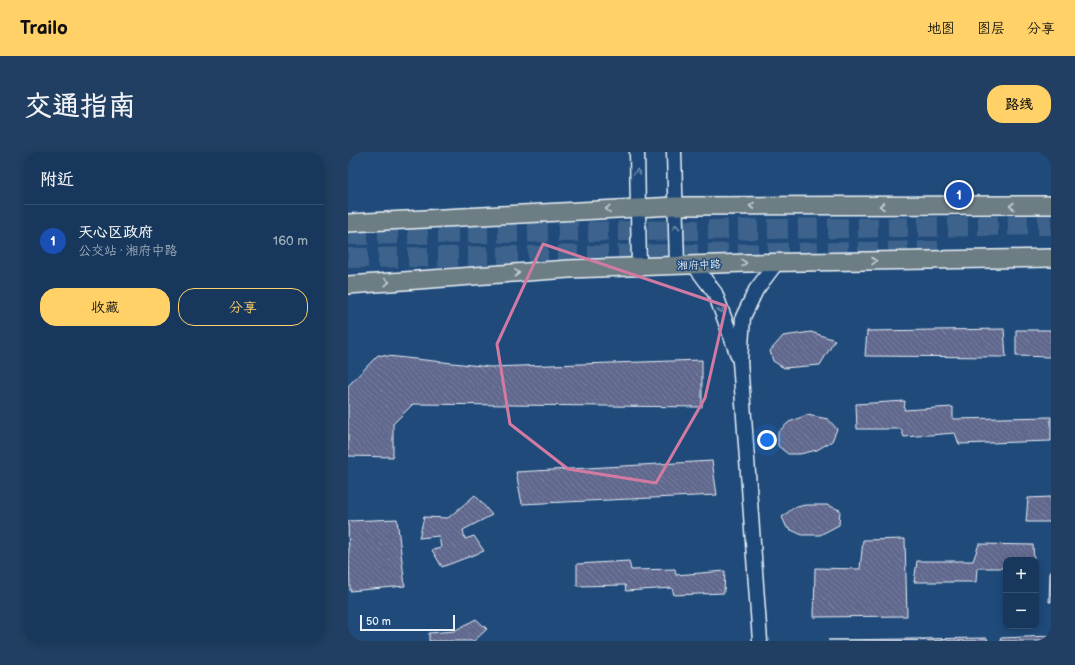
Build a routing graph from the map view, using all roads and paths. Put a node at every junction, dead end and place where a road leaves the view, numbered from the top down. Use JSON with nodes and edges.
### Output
{"nodes":[{"id":1,"x":637,"y":152,"type":"edge"},
{"id":2,"x":674,"y":152,"type":"edge"},
{"id":3,"x":1051,"y":205,"type":"edge"},
{"id":4,"x":675,"y":206,"type":"junction"},
{"id":5,"x":638,"y":207,"type":"junction"},
{"id":6,"x":348,"y":223,"type":"edge"},
{"id":7,"x":1051,"y":258,"type":"edge"},
{"id":8,"x":777,"y":262,"type":"junction"},
{"id":9,"x":694,"y":265,"type":"junction"},
{"id":10,"x":677,"y":266,"type":"junction"},
{"id":11,"x":639,"y":267,"type":"junction"},
{"id":12,"x":348,"y":285,"type":"edge"},
{"id":13,"x":740,"y":361,"type":"junction"},
{"id":14,"x":760,"y":641,"type":"edge"}],
"edges":[{"from":5,"to":1,"type":"street","one_way":true},
{"from":2,"to":4,"type":"street"},
{"from":3,"to":4,"type":"main road","one_way":true},
{"from":4,"to":5,"type":"main road"},
{"from":10,"to":4,"type":"street","one_way":true},
{"from":5,"to":6,"type":"main road","one_way":true},
{"from":5,"to":11,"type":"street"},
{"from":8,"to":7,"type":"main road","name":"湘府中路","one_way":true},
{"from":9,"to":8,"type":"main road","name":"湘府中路","one_way":true},
{"from":8,"to":13,"type":"street"},
{"from":9,"to":10,"type":"main road","name":"湘府中路"},
{"from":9,"to":13,"type":"street","one_way":true},
{"from":10,"to":11,"type":"main road","name":"湘府中路"},
{"from":12,"to":11,"type":"main road","name":"湘府中路","one_way":true},
{"from":13,"to":14,"type":"street"}]}
